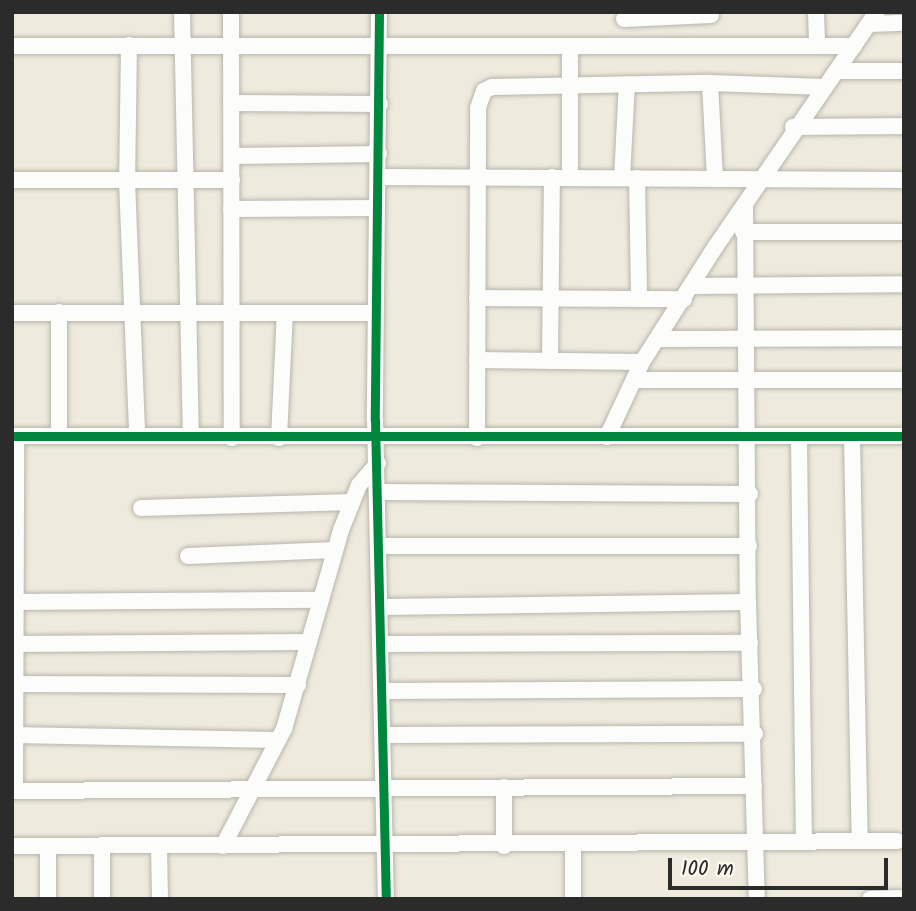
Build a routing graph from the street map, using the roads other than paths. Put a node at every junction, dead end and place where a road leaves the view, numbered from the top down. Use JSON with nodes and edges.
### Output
{"nodes":[{"id":1,"x":182,"y":12,"type":"edge"},
{"id":2,"x":231,"y":12,"type":"edge"},
{"id":3,"x":379,"y":12,"type":"edge"},
{"id":4,"x":816,"y":12,"type":"edge"},
{"id":5,"x":711,"y":14,"type":"edge"},
{"id":6,"x":658,"y":15,"type":"edge"},
{"id":7,"x":873,"y":18,"type":"edge"},
{"id":8,"x":624,"y":19,"type":"dead end"},
{"id":9,"x":904,"y":23,"type":"edge"},
{"id":10,"x":129,"y":45,"type":"junction"},
{"id":11,"x":12,"y":46,"type":"edge"},
{"id":12,"x":380,"y":46,"type":"junction"},
{"id":13,"x":570,"y":46,"type":"junction"},
{"id":14,"x":711,"y":46,"type":"junction"},
{"id":15,"x":817,"y":46,"type":"junction"},
{"id":16,"x":853,"y":46,"type":"junction"},
{"id":17,"x":182,"y":47,"type":"junction"},
{"id":18,"x":231,"y":47,"type":"junction"},
{"id":19,"x":837,"y":71,"type":"junction"},
{"id":20,"x":904,"y":71,"type":"edge"},
{"id":21,"x":710,"y":83,"type":"junction"},
{"id":22,"x":627,"y":84,"type":"junction"},
{"id":23,"x":569,"y":86,"type":"junction"},
{"id":24,"x":825,"y":87,"type":"junction"},
{"id":25,"x":231,"y":103,"type":"junction"},
{"id":26,"x":380,"y":104,"type":"junction"},
{"id":27,"x":904,"y":126,"type":"edge"},
{"id":28,"x":793,"y":127,"type":"junction"},
{"id":29,"x":379,"y":154,"type":"junction"},
{"id":30,"x":232,"y":156,"type":"junction"},
{"id":31,"x":378,"y":177,"type":"junction"},
{"id":32,"x":477,"y":177,"type":"junction"},
{"id":33,"x":552,"y":177,"type":"junction"},
{"id":34,"x":570,"y":177,"type":"junction"},
{"id":35,"x":630,"y":178,"type":"junction"},
{"id":36,"x":715,"y":179,"type":"junction"},
{"id":37,"x":12,"y":180,"type":"edge"},
{"id":38,"x":232,"y":180,"type":"junction"},
{"id":39,"x":761,"y":180,"type":"junction"},
{"id":40,"x":904,"y":180,"type":"edge"},
{"id":41,"x":127,"y":181,"type":"junction"},
{"id":42,"x":186,"y":182,"type":"junction"},
{"id":43,"x":745,"y":204,"type":"junction"},
{"id":44,"x":377,"y":208,"type":"junction"},
{"id":45,"x":231,"y":209,"type":"junction"},
{"id":46,"x":743,"y":232,"type":"junction"},
{"id":47,"x":904,"y":232,"type":"edge"},
{"id":48,"x":904,"y":284,"type":"edge"},
{"id":49,"x":744,"y":287,"type":"junction"},
{"id":50,"x":688,"y":292,"type":"junction"},
{"id":51,"x":551,"y":296,"type":"junction"},
{"id":52,"x":477,"y":298,"type":"junction"},
{"id":53,"x":639,"y":298,"type":"junction"},
{"id":54,"x":59,"y":312,"type":"junction"},
{"id":55,"x":132,"y":312,"type":"junction"},
{"id":56,"x":232,"y":312,"type":"junction"},
{"id":57,"x":12,"y":313,"type":"edge"},
{"id":58,"x":190,"y":313,"type":"junction"},
{"id":59,"x":285,"y":313,"type":"junction"},
{"id":60,"x":375,"y":313,"type":"junction"},
{"id":61,"x":904,"y":338,"type":"edge"},
{"id":62,"x":657,"y":339,"type":"junction"},
{"id":63,"x":744,"y":340,"type":"junction"},
{"id":64,"x":477,"y":360,"type":"junction"},
{"id":65,"x":550,"y":361,"type":"junction"},
{"id":66,"x":642,"y":362,"type":"junction"},
{"id":67,"x":634,"y":380,"type":"junction"},
{"id":68,"x":904,"y":380,"type":"edge"},
{"id":69,"x":744,"y":382,"type":"junction"},
{"id":70,"x":136,"y":434,"type":"junction"},
{"id":71,"x":59,"y":435,"type":"junction"},
{"id":72,"x":14,"y":436,"type":"edge"},
{"id":73,"x":191,"y":436,"type":"junction"},
{"id":74,"x":904,"y":436,"type":"edge"},
{"id":75,"x":607,"y":437,"type":"junction"},
{"id":76,"x":232,"y":438,"type":"junction"},
{"id":77,"x":279,"y":438,"type":"junction"},
{"id":78,"x":379,"y":438,"type":"junction"},
{"id":79,"x":477,"y":438,"type":"junction"},
{"id":80,"x":748,"y":438,"type":"junction"},
{"id":81,"x":852,"y":438,"type":"junction"},
{"id":82,"x":799,"y":439,"type":"junction"},
{"id":83,"x":378,"y":463,"type":"junction"},
{"id":84,"x":379,"y":492,"type":"junction"},
{"id":85,"x":13,"y":494,"type":"edge"},
{"id":86,"x":750,"y":494,"type":"junction"},
{"id":87,"x":352,"y":502,"type":"junction"},
{"id":88,"x":141,"y":508,"type":"dead end"},
{"id":89,"x":381,"y":545,"type":"junction"},
{"id":90,"x":748,"y":546,"type":"junction"},
{"id":91,"x":12,"y":548,"type":"edge"},
{"id":92,"x":335,"y":550,"type":"junction"},
{"id":93,"x":188,"y":556,"type":"dead end"},
{"id":94,"x":321,"y":600,"type":"junction"},
{"id":95,"x":13,"y":602,"type":"edge"},
{"id":96,"x":748,"y":602,"type":"junction"},
{"id":97,"x":381,"y":607,"type":"junction"},
{"id":98,"x":309,"y":642,"type":"junction"},
{"id":99,"x":750,"y":643,"type":"junction"},
{"id":100,"x":13,"y":644,"type":"edge"},
{"id":101,"x":383,"y":644,"type":"junction"},
{"id":102,"x":13,"y":684,"type":"edge"},
{"id":103,"x":298,"y":685,"type":"junction"},
{"id":104,"x":754,"y":689,"type":"junction"},
{"id":105,"x":383,"y":691,"type":"junction"},
{"id":106,"x":755,"y":734,"type":"junction"},
{"id":107,"x":13,"y":735,"type":"edge"},
{"id":108,"x":383,"y":735,"type":"junction"},
{"id":109,"x":278,"y":740,"type":"junction"},
{"id":110,"x":754,"y":786,"type":"junction"},
{"id":111,"x":385,"y":788,"type":"junction"},
{"id":112,"x":504,"y":788,"type":"junction"},
{"id":113,"x":252,"y":790,"type":"junction"},
{"id":114,"x":14,"y":791,"type":"edge"},
{"id":115,"x":860,"y":841,"type":"junction"},
{"id":116,"x":897,"y":841,"type":"dead end"},
{"id":117,"x":804,"y":842,"type":"junction"},
{"id":118,"x":755,"y":844,"type":"junction"},
{"id":119,"x":12,"y":846,"type":"edge"},
{"id":120,"x":48,"y":846,"type":"junction"},
{"id":121,"x":102,"y":846,"type":"junction"},
{"id":122,"x":159,"y":846,"type":"junction"},
{"id":123,"x":223,"y":846,"type":"junction"},
{"id":124,"x":388,"y":846,"type":"junction"},
{"id":125,"x":504,"y":846,"type":"junction"},
{"id":126,"x":573,"y":846,"type":"junction"},
{"id":127,"x":899,"y":898,"type":"edge"},
{"id":128,"x":48,"y":899,"type":"edge"},
{"id":129,"x":102,"y":899,"type":"edge"},
{"id":130,"x":160,"y":899,"type":"edge"},
{"id":131,"x":386,"y":899,"type":"edge"},
{"id":132,"x":573,"y":899,"type":"edge"},
{"id":133,"x":757,"y":899,"type":"edge"},
{"id":134,"x":870,"y":899,"type":"edge"}],
"edges":[{"from":1,"to":17,"type":"street"},
{"from":2,"to":18,"type":"street"},
{"from":3,"to":12,"type":"street"},
{"from":4,"to":15,"type":"street"},
{"from":5,"to":6,"type":"street"},
{"from":5,"to":14,"type":"street"},
{"from":6,"to":8,"type":"street"},
{"from":7,"to":9,"type":"street"},
{"from":7,"to":16,"type":"street"},
{"from":10,"to":11,"type":"street"},
{"from":10,"to":17,"type":"street"},
{"from":10,"to":41,"type":"street"},
{"from":12,"to":13,"type":"street"},
{"from":12,"to":18,"type":"street"},
{"from":12,"to":26,"type":"street"},
{"from":13,"to":14,"type":"street"},
{"from":13,"to":23,"type":"street"},
{"from":14,"to":15,"type":"street"},
{"from":15,"to":16,"type":"street"},
{"from":16,"to":19,"type":"street"},
{"from":17,"to":18,"type":"street"},
{"from":17,"to":42,"type":"street"},
{"from":18,"to":25,"type":"street"},
{"from":19,"to":20,"type":"street"},
{"from":19,"to":24,"type":"street"},
{"from":21,"to":22,"type":"street"},
{"from":21,"to":24,"type":"street"},
{"from":21,"to":36,"type":"street"},
{"from":22,"to":23,"type":"street"},
{"from":22,"to":35,"type":"street"},
{"from":23,"to":32,"type":"street"},
{"from":23,"to":34,"type":"street"},
{"from":24,"to":28,"type":"street"},
{"from":25,"to":26,"type":"street"},
{"from":25,"to":30,"type":"street"},
{"from":26,"to":29,"type":"street"},
{"from":27,"to":28,"type":"street"},
{"from":28,"to":39,"type":"street"},
{"from":29,"to":30,"type":"street"},
{"from":29,"to":31,"type":"street"},
{"from":30,"to":38,"type":"street"},
{"from":31,"to":32,"type":"street"},
{"from":31,"to":44,"type":"street"},
{"from":32,"to":33,"type":"street"},
{"from":32,"to":52,"type":"street"},
{"from":33,"to":34,"type":"street"},
{"from":33,"to":51,"type":"street"},
{"from":34,"to":35,"type":"street"},
{"from":35,"to":36,"type":"street"},
{"from":35,"to":53,"type":"street"},
{"from":36,"to":39,"type":"street"},
{"from":37,"to":41,"type":"street"},
{"from":38,"to":42,"type":"street"},
{"from":38,"to":45,"type":"street"},
{"from":39,"to":40,"type":"street"},
{"from":39,"to":43,"type":"street"},
{"from":41,"to":42,"type":"street"},
{"from":41,"to":55,"type":"street"},
{"from":42,"to":58,"type":"street"},
{"from":43,"to":46,"type":"street"},
{"from":43,"to":50,"type":"street"},
{"from":44,"to":45,"type":"street"},
{"from":44,"to":60,"type":"street"},
{"from":45,"to":56,"type":"street"},
{"from":46,"to":47,"type":"street"},
{"from":46,"to":49,"type":"street"},
{"from":48,"to":49,"type":"street"},
{"from":49,"to":50,"type":"street"},
{"from":49,"to":63,"type":"street"},
{"from":50,"to":53,"type":"street"},
{"from":50,"to":62,"type":"street"},
{"from":51,"to":52,"type":"street"},
{"from":51,"to":53,"type":"street"},
{"from":51,"to":65,"type":"street"},
{"from":52,"to":64,"type":"street"},
{"from":54,"to":55,"type":"street"},
{"from":54,"to":57,"type":"street"},
{"from":54,"to":71,"type":"street"},
{"from":55,"to":58,"type":"street"},
{"from":55,"to":70,"type":"street"},
{"from":56,"to":58,"type":"street"},
{"from":56,"to":59,"type":"street"},
{"from":56,"to":76,"type":"street"},
{"from":58,"to":73,"type":"street"},
{"from":59,"to":60,"type":"street"},
{"from":59,"to":77,"type":"street"},
{"from":60,"to":78,"type":"street"},
{"from":61,"to":63,"type":"street"},
{"from":62,"to":63,"type":"street"},
{"from":62,"to":66,"type":"street"},
{"from":63,"to":69,"type":"street"},
{"from":64,"to":65,"type":"street"},
{"from":64,"to":79,"type":"street"},
{"from":65,"to":66,"type":"street"},
{"from":66,"to":67,"type":"street"},
{"from":67,"to":69,"type":"street"},
{"from":67,"to":75,"type":"street"},
{"from":68,"to":69,"type":"street"},
{"from":69,"to":80,"type":"street"},
{"from":70,"to":71,"type":"street"},
{"from":70,"to":73,"type":"street"},
{"from":71,"to":72,"type":"street"},
{"from":72,"to":85,"type":"street"},
{"from":73,"to":76,"type":"street"},
{"from":74,"to":81,"type":"street"},
{"from":75,"to":79,"type":"street"},
{"from":75,"to":80,"type":"street"},
{"from":76,"to":77,"type":"street"},
{"from":77,"to":78,"type":"street"},
{"from":78,"to":79,"type":"street"},
{"from":78,"to":83,"type":"street"},
{"from":80,"to":82,"type":"street"},
{"from":80,"to":86,"type":"street"},
{"from":81,"to":82,"type":"street"},
{"from":81,"to":115,"type":"street"},
{"from":82,"to":117,"type":"street"},
{"from":83,"to":84,"type":"street"},
{"from":83,"to":87,"type":"street"},
{"from":84,"to":86,"type":"street"},
{"from":84,"to":89,"type":"street"},
{"from":85,"to":91,"type":"street"},
{"from":86,"to":90,"type":"street"},
{"from":87,"to":88,"type":"street"},
{"from":87,"to":92,"type":"street"},
{"from":89,"to":90,"type":"street"},
{"from":89,"to":97,"type":"street"},
{"from":90,"to":96,"type":"street"},
{"from":91,"to":95,"type":"street"},
{"from":92,"to":93,"type":"street"},
{"from":92,"to":94,"type":"street"},
{"from":94,"to":95,"type":"street"},
{"from":94,"to":98,"type":"street"},
{"from":95,"to":100,"type":"street"},
{"from":96,"to":97,"type":"street"},
{"from":96,"to":99,"type":"street"},
{"from":97,"to":101,"type":"street"},
{"from":98,"to":100,"type":"street"},
{"from":98,"to":103,"type":"street"},
{"from":99,"to":101,"type":"street"},
{"from":99,"to":104,"type":"street"},
{"from":100,"to":102,"type":"street"},
{"from":101,"to":105,"type":"street"},
{"from":102,"to":103,"type":"street"},
{"from":102,"to":107,"type":"street"},
{"from":103,"to":109,"type":"street"},
{"from":104,"to":105,"type":"street"},
{"from":104,"to":106,"type":"street"},
{"from":105,"to":108,"type":"street"},
{"from":106,"to":108,"type":"street"},
{"from":106,"to":110,"type":"street"},
{"from":107,"to":109,"type":"street"},
{"from":107,"to":114,"type":"street"},
{"from":108,"to":111,"type":"street"},
{"from":109,"to":113,"type":"street"},
{"from":110,"to":112,"type":"street"},
{"from":110,"to":118,"type":"street"},
{"from":111,"to":112,"type":"street"},
{"from":111,"to":113,"type":"street"},
{"from":111,"to":124,"type":"street"},
{"from":112,"to":125,"type":"street"},
{"from":113,"to":114,"type":"street"},
{"from":113,"to":123,"type":"street"},
{"from":115,"to":116,"type":"street"},
{"from":115,"to":117,"type":"street"},
{"from":117,"to":118,"type":"street"},
{"from":118,"to":126,"type":"street"},
{"from":118,"to":133,"type":"street"},
{"from":119,"to":120,"type":"street"},
{"from":120,"to":121,"type":"street"},
{"from":120,"to":128,"type":"street"},
{"from":121,"to":122,"type":"street"},
{"from":121,"to":129,"type":"street"},
{"from":122,"to":123,"type":"street"},
{"from":122,"to":130,"type":"street"},
{"from":123,"to":124,"type":"street"},
{"from":124,"to":125,"type":"street"},
{"from":124,"to":131,"type":"street"},
{"from":125,"to":126,"type":"street"},
{"from":126,"to":132,"type":"street"},
{"from":127,"to":134,"type":"street"}]}
